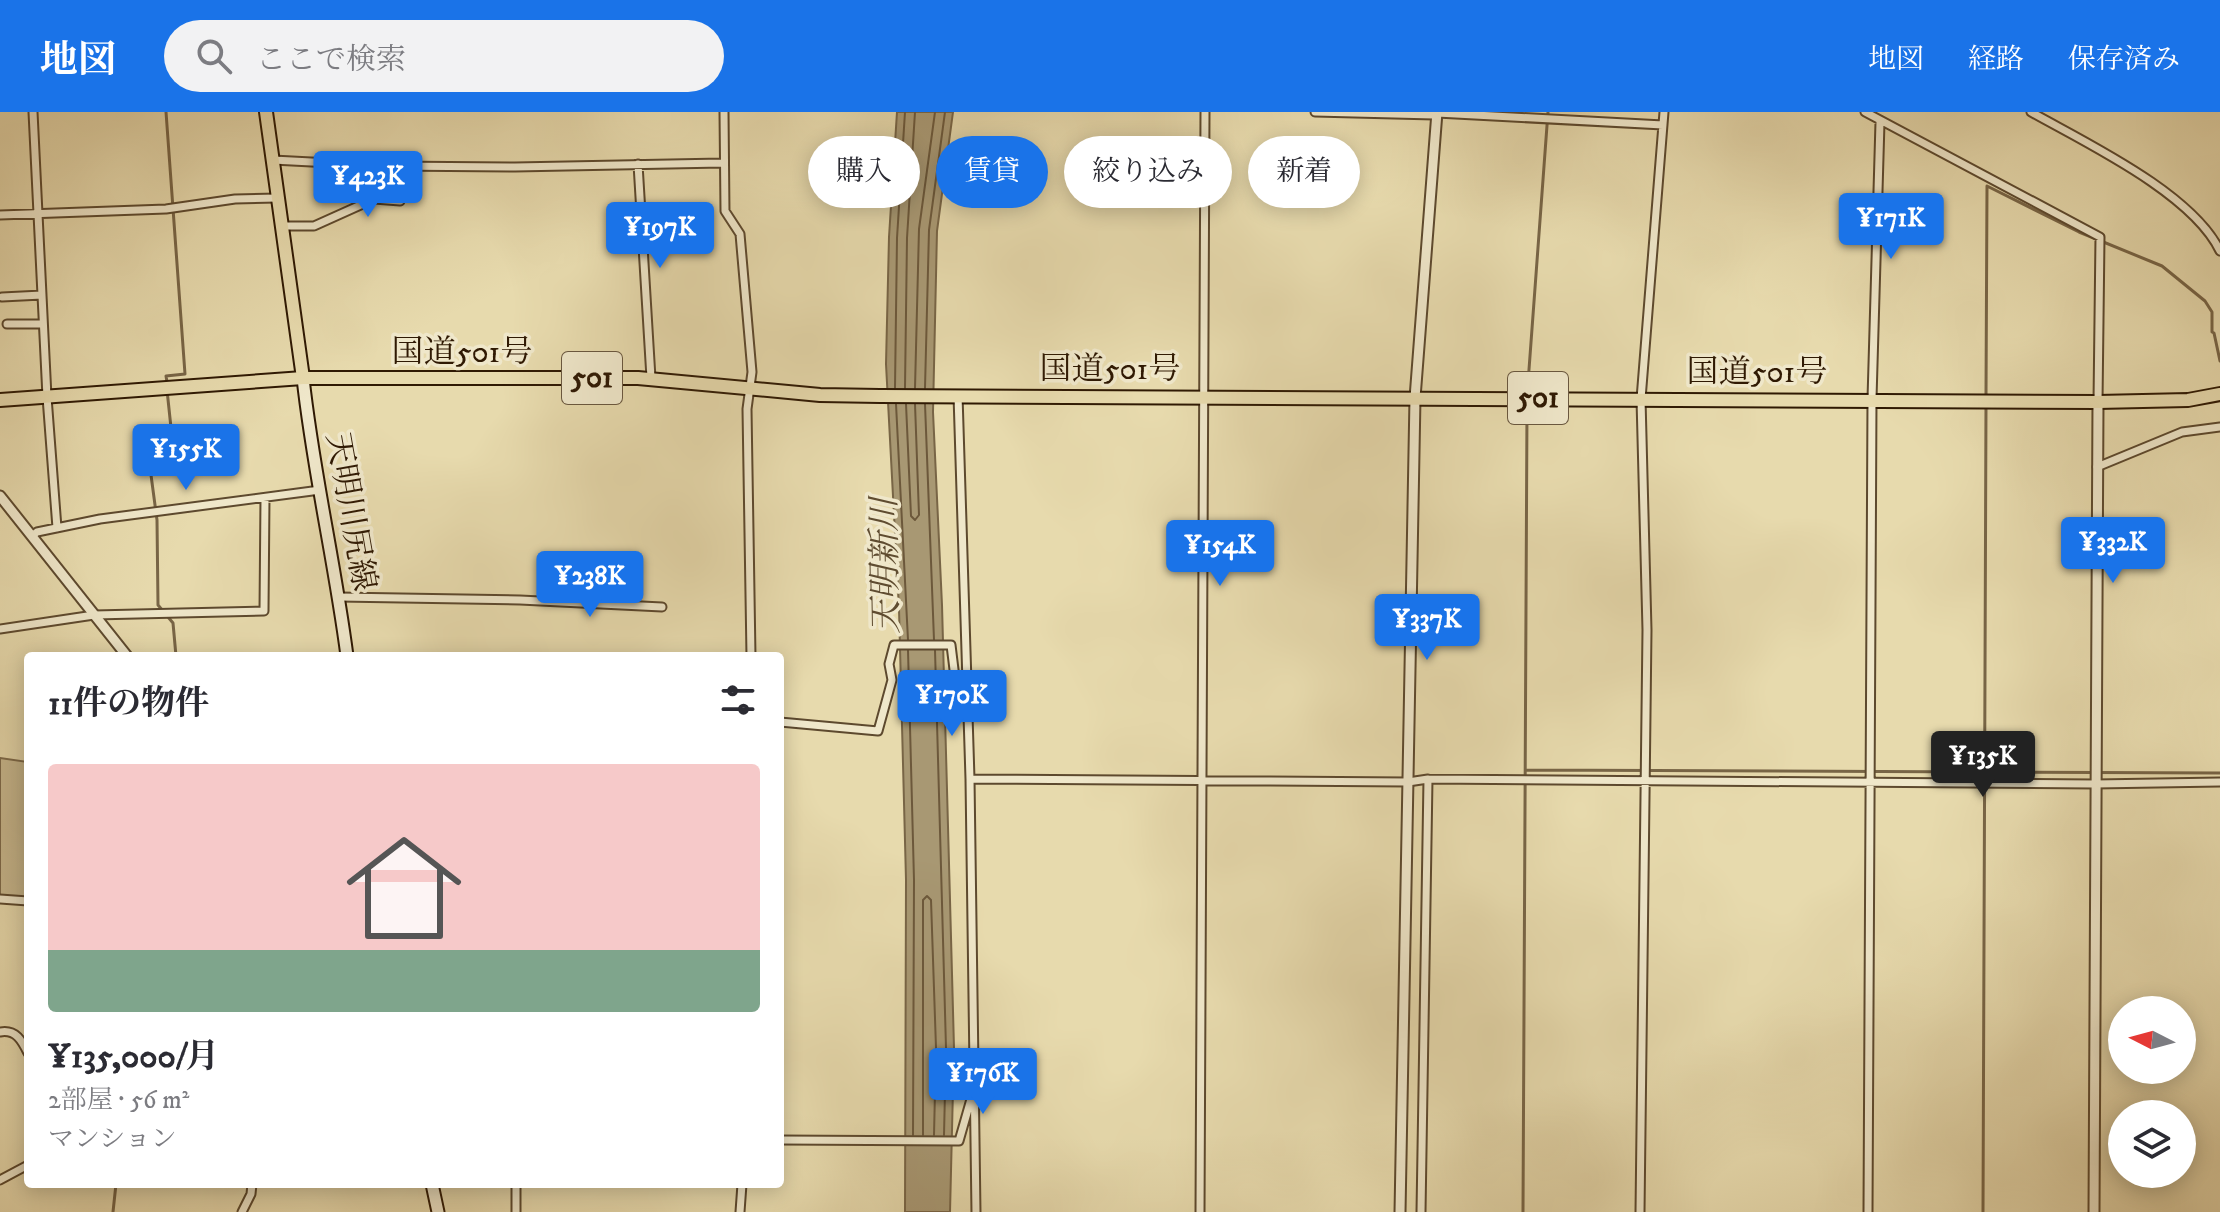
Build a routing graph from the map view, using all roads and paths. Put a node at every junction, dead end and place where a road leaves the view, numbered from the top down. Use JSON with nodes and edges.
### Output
{"nodes":[{"id":1,"x":33,"y":112,"type":"edge"},
{"id":2,"x":266,"y":112,"type":"edge"},
{"id":3,"x":724,"y":112,"type":"edge"},
{"id":4,"x":1205,"y":112,"type":"edge"},
{"id":5,"x":1315,"y":112,"type":"edge"},
{"id":6,"x":1437,"y":112,"type":"edge"},
{"id":7,"x":1664,"y":112,"type":"edge"},
{"id":8,"x":1865,"y":112,"type":"edge"},
{"id":9,"x":2031,"y":112,"type":"edge"},
{"id":10,"x":1880,"y":122,"type":"junction"},
{"id":11,"x":1663,"y":125,"type":"junction"},
{"id":12,"x":271,"y":160,"type":"junction"},
{"id":13,"x":722,"y":163,"type":"junction"},
{"id":14,"x":638,"y":164,"type":"junction"},
{"id":15,"x":401,"y":166,"type":"junction"},
{"id":16,"x":277,"y":198,"type":"junction"},
{"id":17,"x":37,"y":212,"type":"junction"},
{"id":18,"x":0,"y":215,"type":"edge"},
{"id":19,"x":281,"y":226,"type":"junction"},
{"id":20,"x":2220,"y":251,"type":"edge"},
{"id":21,"x":42,"y":295,"type":"junction"},
{"id":22,"x":2,"y":297,"type":"edge"},
{"id":23,"x":7,"y":324,"type":"dead end"},
{"id":24,"x":43,"y":324,"type":"junction"},
{"id":25,"x":303,"y":378,"type":"junction"},
{"id":26,"x":651,"y":378,"type":"junction"},
{"id":27,"x":750,"y":389,"type":"junction"},
{"id":28,"x":2220,"y":394,"type":"edge"},
{"id":29,"x":954,"y":395,"type":"junction"},
{"id":30,"x":47,"y":397,"type":"junction"},
{"id":31,"x":1205,"y":397,"type":"junction"},
{"id":32,"x":1415,"y":398,"type":"junction"},
{"id":33,"x":1641,"y":399,"type":"junction"},
{"id":34,"x":1872,"y":399,"type":"junction"},
{"id":35,"x":0,"y":400,"type":"edge"},
{"id":36,"x":2098,"y":402,"type":"junction"},
{"id":37,"x":2220,"y":427,"type":"edge"},
{"id":38,"x":2097,"y":467,"type":"junction"},
{"id":39,"x":320,"y":490,"type":"junction"},
{"id":40,"x":0,"y":496,"type":"edge"},
{"id":41,"x":265,"y":498,"type":"junction"},
{"id":42,"x":57,"y":528,"type":"junction"},
{"id":43,"x":32,"y":536,"type":"junction"},
{"id":44,"x":339,"y":597,"type":"junction"},
{"id":45,"x":662,"y":607,"type":"dead end"},
{"id":46,"x":94,"y":615,"type":"junction"},
{"id":47,"x":0,"y":629,"type":"edge"},
{"id":48,"x":124,"y":652,"type":"edge"},
{"id":49,"x":346,"y":652,"type":"edge"},
{"id":50,"x":751,"y":652,"type":"edge"},
{"id":51,"x":965,"y":697,"type":"junction"},
{"id":52,"x":784,"y":722,"type":"edge"},
{"id":53,"x":970,"y":779,"type":"junction"},
{"id":54,"x":1428,"y":779,"type":"junction"},
{"id":55,"x":1204,"y":780,"type":"junction"},
{"id":56,"x":1643,"y":780,"type":"junction"},
{"id":57,"x":1408,"y":782,"type":"junction"},
{"id":58,"x":1871,"y":782,"type":"junction"},
{"id":59,"x":2220,"y":782,"type":"edge"},
{"id":60,"x":2095,"y":783,"type":"junction"},
{"id":61,"x":0,"y":899,"type":"edge"},
{"id":62,"x":24,"y":901,"type":"edge"},
{"id":63,"x":0,"y":1032,"type":"edge"},
{"id":64,"x":24,"y":1045,"type":"edge"},
{"id":65,"x":976,"y":1082,"type":"junction"},
{"id":66,"x":784,"y":1140,"type":"edge"},
{"id":67,"x":24,"y":1167,"type":"edge"},
{"id":68,"x":0,"y":1180,"type":"edge"},
{"id":69,"x":252,"y":1188,"type":"edge"},
{"id":70,"x":433,"y":1188,"type":"edge"},
{"id":71,"x":516,"y":1188,"type":"edge"},
{"id":72,"x":742,"y":1188,"type":"edge"},
{"id":73,"x":242,"y":1212,"type":"edge"},
{"id":74,"x":438,"y":1212,"type":"edge"},
{"id":75,"x":516,"y":1212,"type":"edge"},
{"id":76,"x":740,"y":1212,"type":"edge"},
{"id":77,"x":976,"y":1212,"type":"edge"},
{"id":78,"x":1200,"y":1212,"type":"edge"},
{"id":79,"x":1400,"y":1212,"type":"edge"},
{"id":80,"x":1421,"y":1212,"type":"edge"},
{"id":81,"x":1640,"y":1212,"type":"edge"},
{"id":82,"x":1868,"y":1212,"type":"edge"},
{"id":83,"x":2094,"y":1212,"type":"edge"}],
"edges":[{"from":1,"to":17,"type":"street"},
{"from":2,"to":12,"type":"main road"},
{"from":3,"to":13,"type":"street"},
{"from":4,"to":31,"type":"street"},
{"from":5,"to":6,"type":"street"},
{"from":6,"to":11,"type":"street"},
{"from":6,"to":32,"type":"street"},
{"from":7,"to":11,"type":"street"},
{"from":8,"to":10,"type":"street"},
{"from":9,"to":20,"type":"street"},
{"from":10,"to":34,"type":"street"},
{"from":10,"to":36,"type":"street"},
{"from":11,"to":33,"type":"street"},
{"from":12,"to":15,"type":"street"},
{"from":12,"to":16,"type":"main road"},
{"from":13,"to":14,"type":"street"},
{"from":13,"to":27,"type":"street"},
{"from":14,"to":15,"type":"street"},
{"from":14,"to":26,"type":"street"},
{"from":15,"to":19,"type":"street"},
{"from":16,"to":17,"type":"street"},
{"from":16,"to":19,"type":"main road"},
{"from":17,"to":18,"type":"street"},
{"from":17,"to":21,"type":"street"},
{"from":19,"to":25,"type":"main road"},
{"from":21,"to":22,"type":"street"},
{"from":21,"to":24,"type":"street"},
{"from":23,"to":24,"type":"street"},
{"from":24,"to":30,"type":"street"},
{"from":25,"to":26,"type":"main road","name":"国道501号","number":"501"},
{"from":25,"to":30,"type":"main road","name":"国道501号","number":"501"},
{"from":25,"to":39,"type":"main road","name":"天明川尻線"},
{"from":26,"to":27,"type":"main road","name":"国道501号","number":"501"},
{"from":27,"to":29,"type":"main road","name":"国道501号","number":"501"},
{"from":27,"to":50,"type":"street"},
{"from":28,"to":36,"type":"main road","name":"国道501号","number":"501"},
{"from":29,"to":31,"type":"main road","name":"国道501号","number":"501"},
{"from":29,"to":51,"type":"street"},
{"from":30,"to":35,"type":"main road","name":"国道501号","number":"501"},
{"from":30,"to":42,"type":"street"},
{"from":31,"to":32,"type":"main road","name":"国道501号","number":"501"},
{"from":31,"to":55,"type":"street"},
{"from":32,"to":33,"type":"main road","name":"国道501号","number":"501"},
{"from":32,"to":57,"type":"street"},
{"from":33,"to":34,"type":"main road","name":"国道501号","number":"501"},
{"from":33,"to":56,"type":"street"},
{"from":34,"to":36,"type":"main road","name":"国道501号","number":"501"},
{"from":34,"to":58,"type":"street"},
{"from":36,"to":38,"type":"street"},
{"from":37,"to":38,"type":"street"},
{"from":38,"to":60,"type":"street"},
{"from":39,"to":41,"type":"street"},
{"from":39,"to":44,"type":"main road","name":"天明川尻線"},
{"from":40,"to":43,"type":"street"},
{"from":41,"to":42,"type":"street"},
{"from":41,"to":46,"type":"street"},
{"from":42,"to":43,"type":"street"},
{"from":43,"to":46,"type":"street"},
{"from":44,"to":45,"type":"street"},
{"from":44,"to":49,"type":"main road","name":"天明川尻線"},
{"from":46,"to":47,"type":"street"},
{"from":46,"to":48,"type":"street"},
{"from":51,"to":52,"type":"street"},
{"from":51,"to":53,"type":"street"},
{"from":53,"to":55,"type":"street"},
{"from":53,"to":65,"type":"street"},
{"from":54,"to":56,"type":"street"},
{"from":54,"to":57,"type":"street"},
{"from":54,"to":80,"type":"street"},
{"from":55,"to":57,"type":"street"},
{"from":55,"to":78,"type":"street"},
{"from":56,"to":58,"type":"street"},
{"from":56,"to":81,"type":"street"},
{"from":57,"to":79,"type":"street"},
{"from":58,"to":60,"type":"street"},
{"from":58,"to":82,"type":"street"},
{"from":59,"to":60,"type":"street"},
{"from":60,"to":83,"type":"street"},
{"from":61,"to":62,"type":"street"},
{"from":63,"to":64,"type":"street"},
{"from":65,"to":66,"type":"street"},
{"from":65,"to":77,"type":"street"},
{"from":67,"to":68,"type":"street"},
{"from":69,"to":73,"type":"street"},
{"from":70,"to":74,"type":"main road"},
{"from":71,"to":75,"type":"street"},
{"from":72,"to":76,"type":"street"}]}
